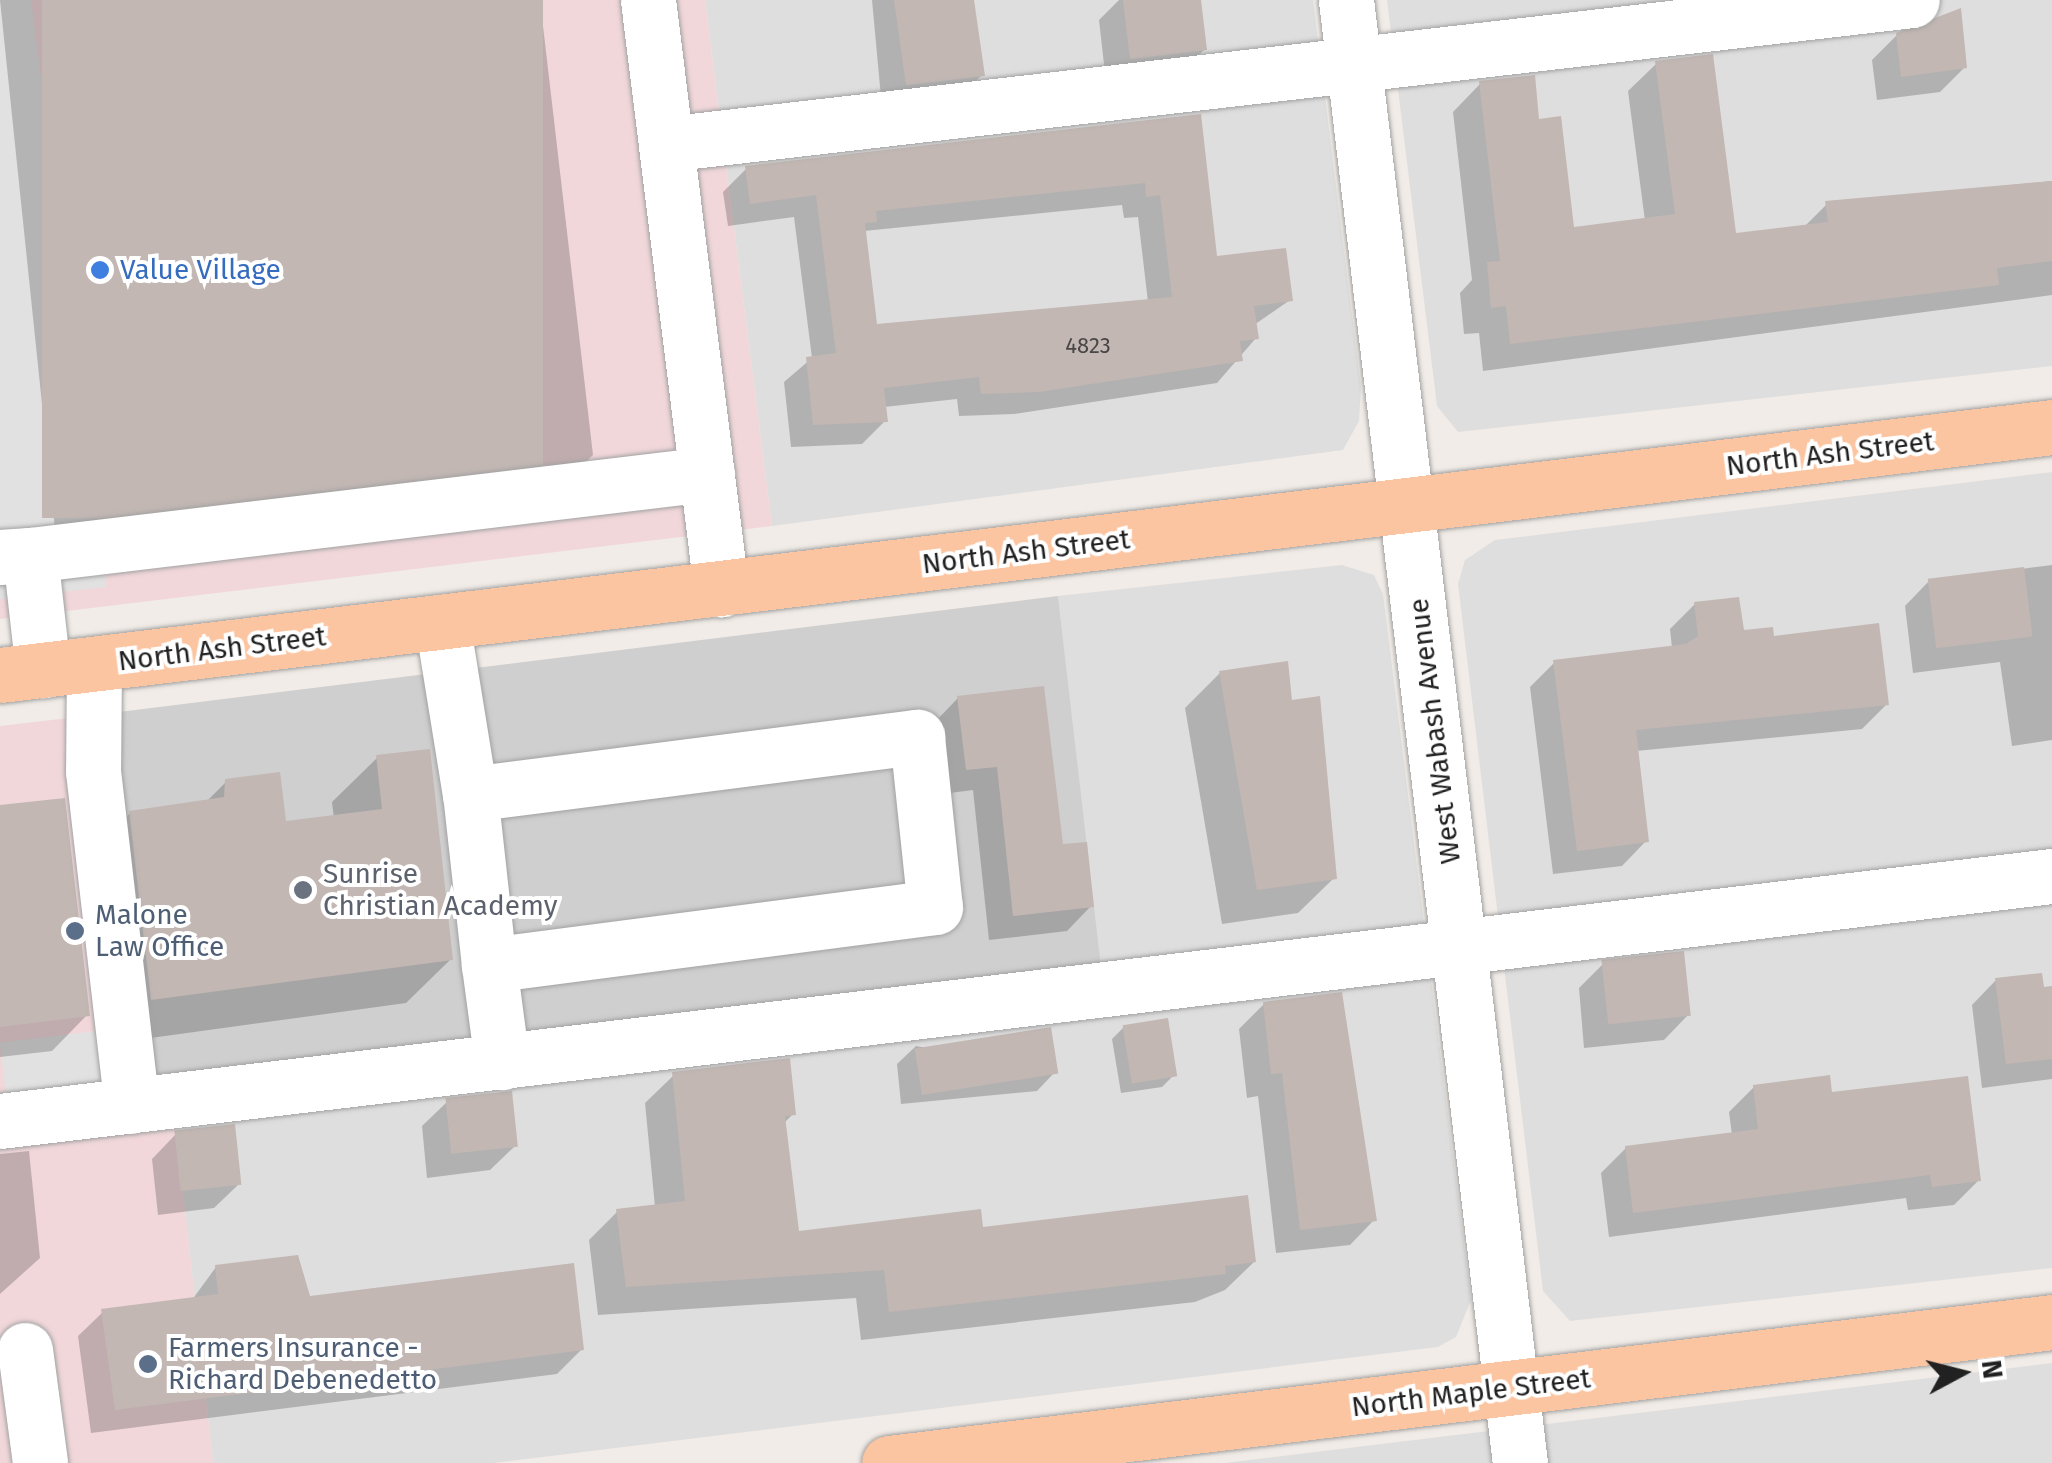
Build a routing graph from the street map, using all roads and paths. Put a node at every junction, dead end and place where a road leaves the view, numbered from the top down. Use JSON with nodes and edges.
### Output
{"nodes":[{"id":1,"x":648,"y":0,"type":"edge"},
{"id":2,"x":1346,"y":0,"type":"edge"},
{"id":3,"x":1912,"y":0,"type":"edge"},
{"id":4,"x":1355,"y":66,"type":"junction"},
{"id":5,"x":666,"y":144,"type":"junction"},
{"id":6,"x":2052,"y":427,"type":"edge"},
{"id":7,"x":707,"y":474,"type":"junction"},
{"id":8,"x":1408,"y":505,"type":"junction"},
{"id":9,"x":15,"y":556,"type":"edge"},
{"id":10,"x":721,"y":589,"type":"junction"},
{"id":11,"x":442,"y":622,"type":"junction"},
{"id":12,"x":46,"y":670,"type":"edge"},
{"id":13,"x":470,"y":794,"type":"junction"},
{"id":14,"x":2052,"y":876,"type":"edge"},
{"id":15,"x":1460,"y":948,"type":"junction"},
{"id":16,"x":490,"y":964,"type":"junction"},
{"id":17,"x":502,"y":1062,"type":"junction"},
{"id":18,"x":132,"y":1106,"type":"junction"},
{"id":19,"x":0,"y":1121,"type":"edge"},
{"id":20,"x":2052,"y":1322,"type":"edge"},
{"id":21,"x":25,"y":1350,"type":"dead end"},
{"id":22,"x":1510,"y":1388,"type":"junction"},
{"id":23,"x":40,"y":1463,"type":"edge"},
{"id":24,"x":890,"y":1463,"type":"edge"},
{"id":25,"x":1520,"y":1463,"type":"edge"}],
"edges":[{"from":1,"to":5,"type":"street"},
{"from":2,"to":4,"type":"street","name":"West Wabash Avenue"},
{"from":3,"to":4,"type":"street"},
{"from":4,"to":5,"type":"street"},
{"from":4,"to":8,"type":"street","name":"West Wabash Avenue"},
{"from":5,"to":7,"type":"street"},
{"from":6,"to":8,"type":"main road","name":"North Ash Street"},
{"from":7,"to":9,"type":"street"},
{"from":7,"to":10,"type":"street"},
{"from":8,"to":10,"type":"main road","name":"North Ash Street"},
{"from":8,"to":15,"type":"street","name":"West Wabash Avenue"},
{"from":9,"to":12,"type":"street"},
{"from":10,"to":11,"type":"main road","name":"North Ash Street"},
{"from":11,"to":12,"type":"main road","name":"North Ash Street"},
{"from":11,"to":13,"type":"street"},
{"from":12,"to":18,"type":"street"},
{"from":13,"to":16,"type":"street"},
{"from":13,"to":16,"type":"street"},
{"from":14,"to":15,"type":"street"},
{"from":15,"to":17,"type":"street"},
{"from":15,"to":22,"type":"street","name":"West Wabash Avenue"},
{"from":16,"to":17,"type":"street"},
{"from":17,"to":18,"type":"street"},
{"from":18,"to":19,"type":"street"},
{"from":20,"to":22,"type":"main road","name":"North Maple Street"},
{"from":21,"to":23,"type":"street"},
{"from":22,"to":24,"type":"main road","name":"North Maple Street"},
{"from":22,"to":25,"type":"street","name":"West Wabash Avenue"}]}
